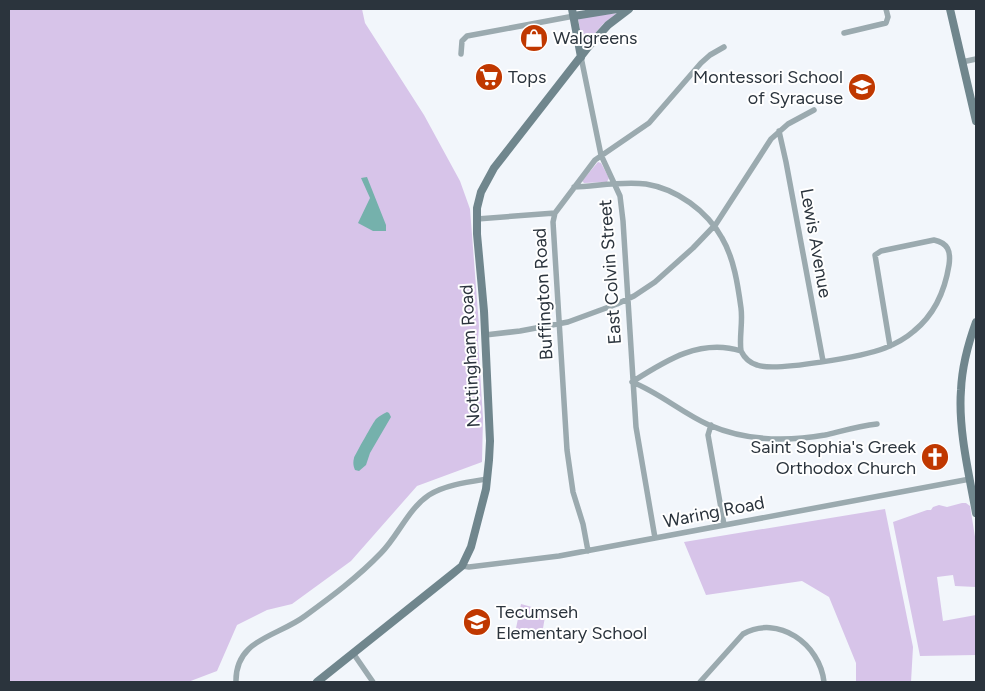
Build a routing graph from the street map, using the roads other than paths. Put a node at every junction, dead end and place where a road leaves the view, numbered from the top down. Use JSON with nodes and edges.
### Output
{"nodes":[{"id":1,"x":628,"y":9,"type":"edge"},
{"id":2,"x":886,"y":9,"type":"edge"},
{"id":3,"x":950,"y":9,"type":"edge"},
{"id":4,"x":573,"y":12,"type":"edge"},
{"id":5,"x":844,"y":33,"type":"dead end"},
{"id":6,"x":724,"y":46,"type":"dead end"},
{"id":7,"x":461,"y":54,"type":"dead end"},
{"id":8,"x":581,"y":56,"type":"junction"},
{"id":9,"x":976,"y":60,"type":"edge"},
{"id":10,"x":962,"y":62,"type":"junction"},
{"id":11,"x":814,"y":110,"type":"dead end"},
{"id":12,"x":976,"y":121,"type":"edge"},
{"id":13,"x":779,"y":131,"type":"junction"},
{"id":14,"x":601,"y":155,"type":"junction"},
{"id":15,"x":615,"y":184,"type":"junction"},
{"id":16,"x":574,"y":188,"type":"junction"},
{"id":17,"x":556,"y":213,"type":"junction"},
{"id":18,"x":477,"y":219,"type":"junction"},
{"id":19,"x":714,"y":226,"type":"junction"},
{"id":20,"x":628,"y":299,"type":"junction"},
{"id":21,"x":976,"y":322,"type":"edge"},
{"id":22,"x":559,"y":324,"type":"junction"},
{"id":23,"x":485,"y":335,"type":"junction"},
{"id":24,"x":890,"y":346,"type":"junction"},
{"id":25,"x":741,"y":350,"type":"junction"},
{"id":26,"x":823,"y":361,"type":"junction"},
{"id":27,"x":632,"y":382,"type":"junction"},
{"id":28,"x":877,"y":424,"type":"dead end"},
{"id":29,"x":711,"y":425,"type":"junction"},
{"id":30,"x":487,"y":479,"type":"junction"},
{"id":31,"x":970,"y":479,"type":"junction"},
{"id":32,"x":976,"y":513,"type":"edge"},
{"id":33,"x":724,"y":525,"type":"junction"},
{"id":34,"x":655,"y":538,"type":"junction"},
{"id":35,"x":588,"y":551,"type":"junction"},
{"id":36,"x":462,"y":566,"type":"junction"},
{"id":37,"x":353,"y":652,"type":"junction"},
{"id":38,"x":236,"y":682,"type":"edge"},
{"id":39,"x":317,"y":682,"type":"edge"},
{"id":40,"x":373,"y":682,"type":"edge"},
{"id":41,"x":700,"y":682,"type":"edge"},
{"id":42,"x":824,"y":682,"type":"edge"}],
"edges":[{"from":1,"to":4,"type":"street"},
{"from":1,"to":8,"type":"street","name":"Nottingham Road"},
{"from":2,"to":5,"type":"street"},
{"from":3,"to":10,"type":"street"},
{"from":4,"to":7,"type":"street"},
{"from":4,"to":8,"type":"street","name":"East Colvin Street"},
{"from":6,"to":14,"type":"street","name":"Buffington Road"},
{"from":8,"to":14,"type":"street","name":"East Colvin Street"},
{"from":8,"to":18,"type":"street","name":"Nottingham Road"},
{"from":9,"to":10,"type":"street"},
{"from":10,"to":12,"type":"street"},
{"from":11,"to":13,"type":"street"},
{"from":13,"to":19,"type":"street"},
{"from":13,"to":26,"type":"street","name":"Lewis Avenue"},
{"from":14,"to":15,"type":"street","name":"East Colvin Street"},
{"from":14,"to":16,"type":"street","name":"Buffington Road"},
{"from":15,"to":16,"type":"street"},
{"from":15,"to":19,"type":"street"},
{"from":15,"to":20,"type":"street","name":"East Colvin Street"},
{"from":16,"to":17,"type":"street","name":"Buffington Road"},
{"from":17,"to":18,"type":"street"},
{"from":17,"to":22,"type":"street","name":"Buffington Road"},
{"from":18,"to":23,"type":"street","name":"Nottingham Road"},
{"from":19,"to":20,"type":"street"},
{"from":19,"to":25,"type":"street"},
{"from":20,"to":22,"type":"street"},
{"from":20,"to":27,"type":"street","name":"East Colvin Street"},
{"from":21,"to":31,"type":"street"},
{"from":22,"to":23,"type":"street"},
{"from":22,"to":35,"type":"street","name":"Buffington Road"},
{"from":23,"to":30,"type":"street","name":"Nottingham Road"},
{"from":24,"to":24,"type":"street"},
{"from":24,"to":26,"type":"street"},
{"from":25,"to":26,"type":"street"},
{"from":25,"to":27,"type":"street"},
{"from":27,"to":29,"type":"street"},
{"from":27,"to":34,"type":"street","name":"East Colvin Street"},
{"from":28,"to":29,"type":"street"},
{"from":29,"to":33,"type":"street"},
{"from":30,"to":36,"type":"street","name":"Nottingham Road"},
{"from":30,"to":38,"type":"street"},
{"from":31,"to":32,"type":"street"},
{"from":31,"to":33,"type":"street","name":"Waring Road"},
{"from":33,"to":34,"type":"street","name":"Waring Road"},
{"from":34,"to":35,"type":"street","name":"Waring Road"},
{"from":35,"to":36,"type":"street","name":"Waring Road"},
{"from":36,"to":37,"type":"street","name":"Nottingham Road"},
{"from":37,"to":39,"type":"street","name":"Nottingham Road"},
{"from":37,"to":40,"type":"street"},
{"from":41,"to":42,"type":"street"}]}
